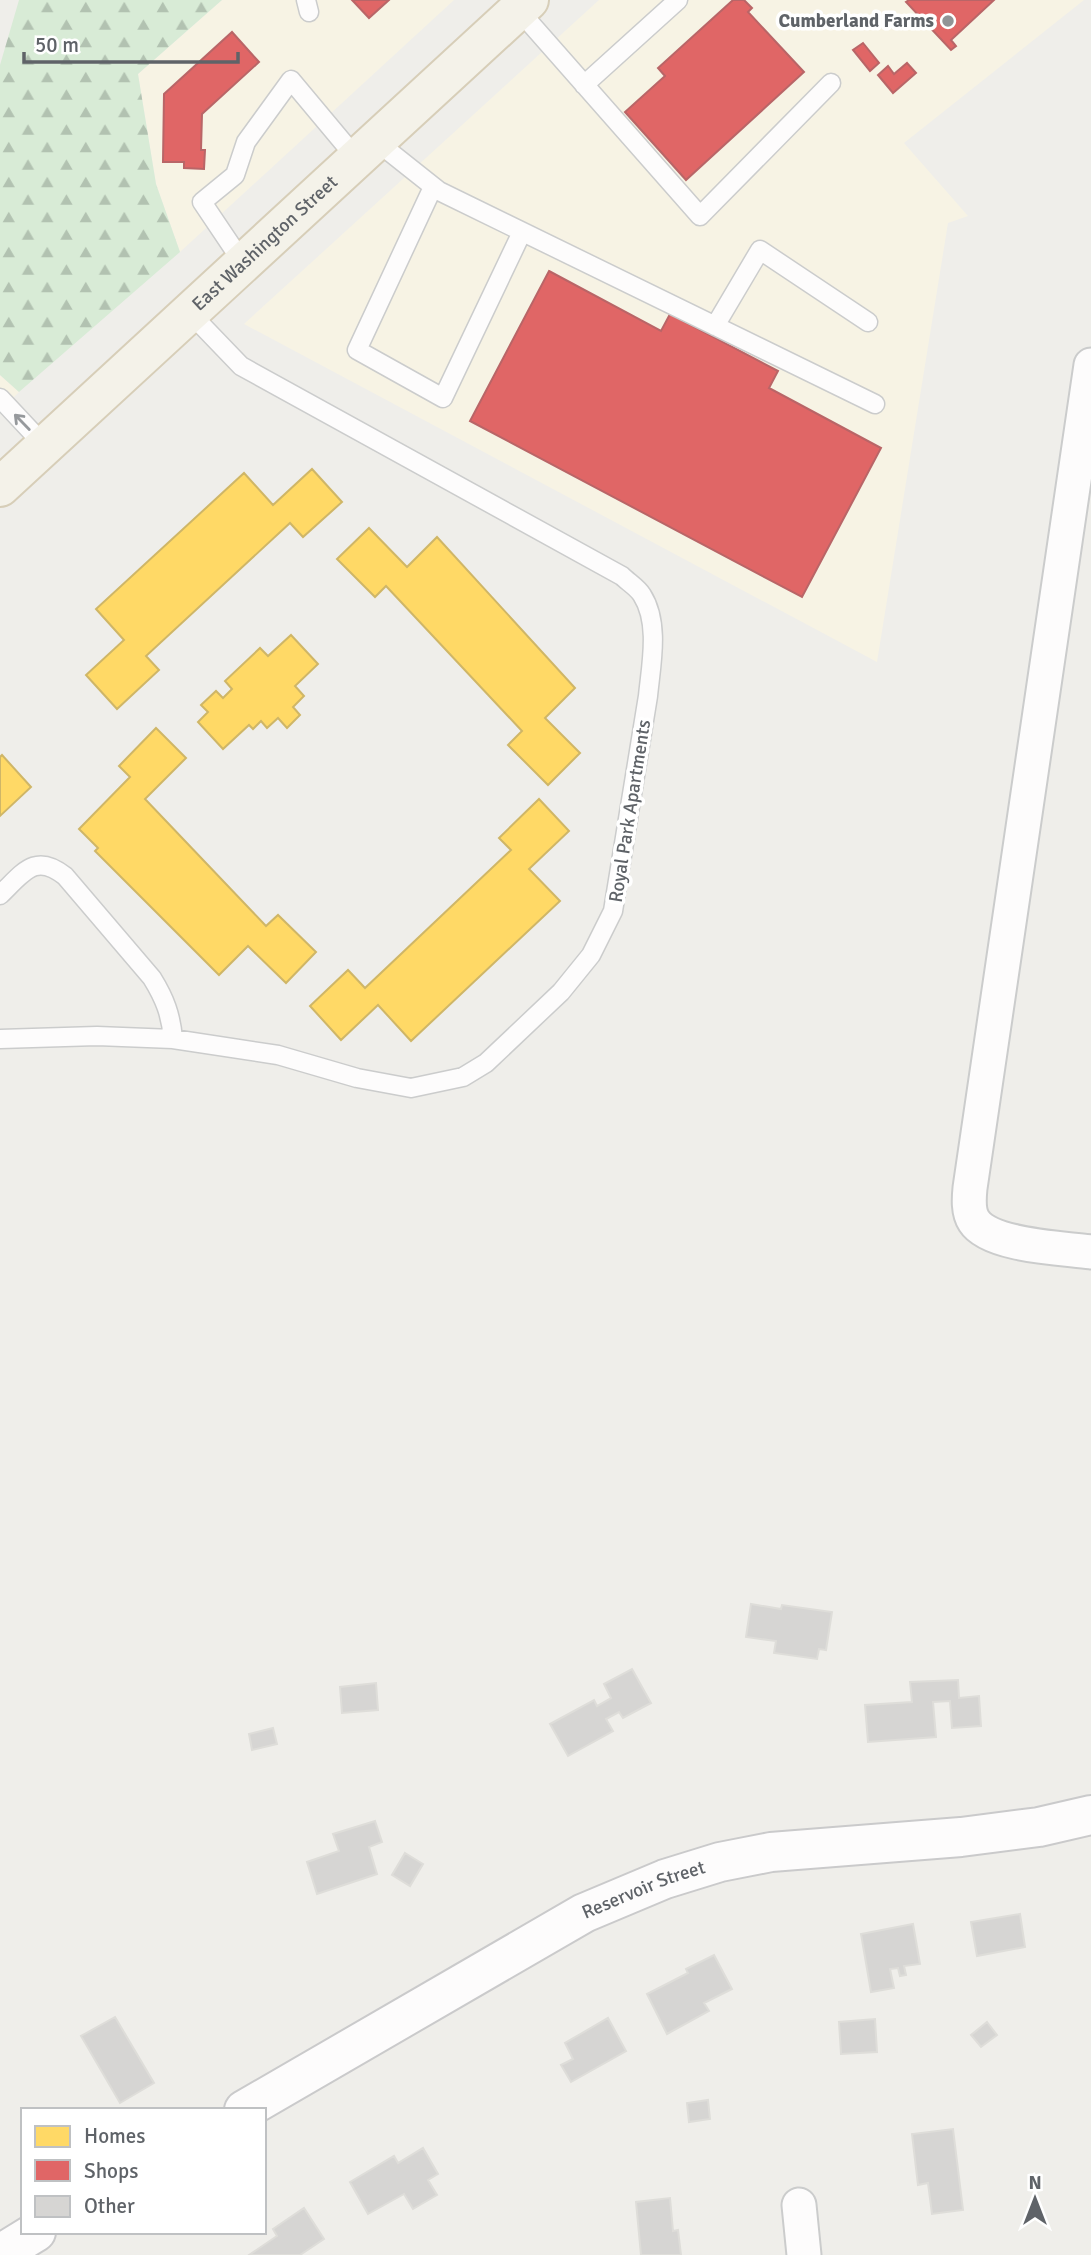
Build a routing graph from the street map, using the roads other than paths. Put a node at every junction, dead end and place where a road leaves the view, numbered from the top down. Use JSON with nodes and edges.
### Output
{"nodes":[{"id":1,"x":678,"y":0,"type":"edge"},
{"id":2,"x":519,"y":3,"type":"edge"},
{"id":3,"x":831,"y":83,"type":"dead end"},
{"id":4,"x":584,"y":85,"type":"junction"},
{"id":5,"x":366,"y":150,"type":"junction"},
{"id":6,"x":433,"y":187,"type":"junction"},
{"id":7,"x":522,"y":232,"type":"junction"},
{"id":8,"x":243,"y":263,"type":"junction"},
{"id":9,"x":190,"y":313,"type":"junction"},
{"id":10,"x":868,"y":322,"type":"dead end"},
{"id":11,"x":715,"y":326,"type":"junction"},
{"id":12,"x":1091,"y":365,"type":"edge"},
{"id":13,"x":0,"y":398,"type":"edge"},
{"id":14,"x":875,"y":404,"type":"dead end"},
{"id":15,"x":45,"y":446,"type":"junction"},
{"id":16,"x":5,"y":474,"type":"edge"},
{"id":17,"x":0,"y":895,"type":"edge"},
{"id":18,"x":0,"y":1038,"type":"edge"},
{"id":19,"x":173,"y":1039,"type":"junction"},
{"id":20,"x":1091,"y":1252,"type":"edge"},
{"id":21,"x":1091,"y":1815,"type":"edge"},
{"id":22,"x":247,"y":2108,"type":"edge"},
{"id":23,"x":799,"y":2205,"type":"dead end"},
{"id":24,"x":33,"y":2234,"type":"edge"},
{"id":25,"x":0,"y":2254,"type":"edge"},
{"id":26,"x":804,"y":2255,"type":"edge"}],
"edges":[{"from":1,"to":4,"type":"lane"},
{"from":2,"to":4,"type":"lane"},
{"from":2,"to":5,"type":"main road","name":"East Washington Street"},
{"from":3,"to":4,"type":"lane"},
{"from":5,"to":6,"type":"lane"},
{"from":5,"to":8,"type":"main road","name":"East Washington Street"},
{"from":5,"to":8,"type":"lane"},
{"from":6,"to":7,"type":"lane"},
{"from":6,"to":7,"type":"lane"},
{"from":7,"to":11,"type":"lane"},
{"from":8,"to":9,"type":"main road","name":"East Washington Street"},
{"from":9,"to":15,"type":"main road","name":"East Washington Street"},
{"from":9,"to":19,"type":"lane","name":"Royal Park Apartments"},
{"from":10,"to":11,"type":"lane"},
{"from":11,"to":14,"type":"lane"},
{"from":12,"to":20,"type":"street"},
{"from":15,"to":13,"type":"lane","one_way":true},
{"from":15,"to":16,"type":"main road","name":"East Washington Street"},
{"from":17,"to":19,"type":"lane"},
{"from":18,"to":19,"type":"lane","name":"Royal Park Apartments"},
{"from":21,"to":22,"type":"street","name":"Reservoir Street"},
{"from":23,"to":26,"type":"street"},
{"from":24,"to":25,"type":"street"}]}
